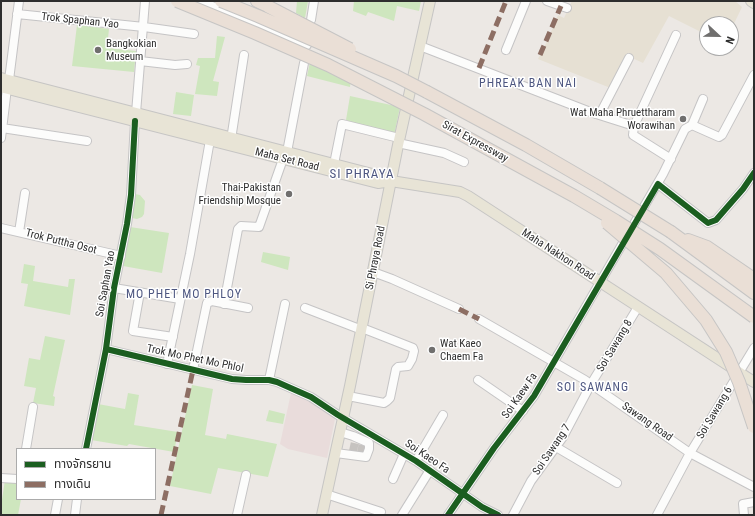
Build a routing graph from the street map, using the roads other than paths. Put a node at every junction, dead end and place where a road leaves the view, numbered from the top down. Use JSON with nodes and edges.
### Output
{"nodes":[{"id":1,"x":19,"y":1,"type":"edge"},
{"id":2,"x":145,"y":1,"type":"edge"},
{"id":3,"x":177,"y":1,"type":"edge"},
{"id":4,"x":200,"y":1,"type":"edge"},
{"id":5,"x":221,"y":1,"type":"edge"},
{"id":6,"x":258,"y":1,"type":"edge"},
{"id":7,"x":314,"y":1,"type":"edge"},
{"id":8,"x":430,"y":1,"type":"edge"},
{"id":9,"x":526,"y":1,"type":"edge"},
{"id":10,"x":547,"y":1,"type":"edge"},
{"id":11,"x":751,"y":1,"type":"edge"},
{"id":12,"x":754,"y":3,"type":"edge"},
{"id":13,"x":567,"y":8,"type":"dead end"},
{"id":14,"x":17,"y":14,"type":"junction"},
{"id":15,"x":311,"y":20,"type":"dead end"},
{"id":16,"x":144,"y":27,"type":"junction"},
{"id":17,"x":194,"y":34,"type":"dead end"},
{"id":18,"x":676,"y":35,"type":"dead end"},
{"id":19,"x":307,"y":45,"type":"dead end"},
{"id":20,"x":420,"y":46,"type":"junction"},
{"id":21,"x":506,"y":50,"type":"dead end"},
{"id":22,"x":244,"y":55,"type":"dead end"},
{"id":23,"x":629,"y":58,"type":"dead end"},
{"id":24,"x":140,"y":61,"type":"junction"},
{"id":25,"x":304,"y":63,"type":"dead end"},
{"id":26,"x":187,"y":64,"type":"dead end"},
{"id":27,"x":754,"y":75,"type":"edge"},
{"id":28,"x":396,"y":76,"type":"junction"},
{"id":29,"x":4,"y":83,"type":"edge"},
{"id":30,"x":703,"y":99,"type":"dead end"},
{"id":31,"x":596,"y":114,"type":"junction"},
{"id":32,"x":135,"y":117,"type":"junction"},
{"id":33,"x":692,"y":125,"type":"junction"},
{"id":34,"x":634,"y":126,"type":"junction"},
{"id":35,"x":2,"y":128,"type":"junction"},
{"id":36,"x":211,"y":136,"type":"junction"},
{"id":37,"x":1,"y":138,"type":"edge"},
{"id":38,"x":232,"y":138,"type":"junction"},
{"id":39,"x":399,"y":140,"type":"junction"},
{"id":40,"x":87,"y":141,"type":"dead end"},
{"id":41,"x":285,"y":155,"type":"junction"},
{"id":42,"x":671,"y":159,"type":"junction"},
{"id":43,"x":464,"y":162,"type":"dead end"},
{"id":44,"x":334,"y":164,"type":"junction"},
{"id":45,"x":754,"y":173,"type":"edge"},
{"id":46,"x":391,"y":181,"type":"junction"},
{"id":47,"x":658,"y":184,"type":"junction"},
{"id":48,"x":25,"y":193,"type":"dead end"},
{"id":49,"x":574,"y":196,"type":"junction"},
{"id":50,"x":1,"y":228,"type":"edge"},
{"id":51,"x":19,"y":232,"type":"junction"},
{"id":52,"x":670,"y":232,"type":"junction"},
{"id":53,"x":121,"y":256,"type":"junction"},
{"id":54,"x":373,"y":272,"type":"junction"},
{"id":55,"x":754,"y":279,"type":"edge"},
{"id":56,"x":600,"y":282,"type":"junction"},
{"id":57,"x":114,"y":288,"type":"junction"},
{"id":58,"x":140,"y":292,"type":"junction"},
{"id":59,"x":754,"y":293,"type":"edge"},
{"id":60,"x":180,"y":299,"type":"junction"},
{"id":61,"x":224,"y":304,"type":"junction"},
{"id":62,"x":285,"y":304,"type":"dead end"},
{"id":63,"x":638,"y":307,"type":"junction"},
{"id":64,"x":248,"y":308,"type":"dead end"},
{"id":65,"x":305,"y":308,"type":"dead end"},
{"id":66,"x":459,"y":309,"type":"dead end"},
{"id":67,"x":754,"y":317,"type":"edge"},
{"id":68,"x":479,"y":318,"type":"dead end"},
{"id":69,"x":362,"y":329,"type":"junction"},
{"id":70,"x":173,"y":337,"type":"junction"},
{"id":71,"x":754,"y":348,"type":"edge"},
{"id":72,"x":106,"y":349,"type":"junction"},
{"id":73,"x":554,"y":361,"type":"junction"},
{"id":74,"x":167,"y":364,"type":"junction"},
{"id":75,"x":193,"y":370,"type":"junction"},
{"id":76,"x":739,"y":372,"type":"junction"},
{"id":77,"x":269,"y":380,"type":"junction"},
{"id":78,"x":478,"y":380,"type":"dead end"},
{"id":79,"x":754,"y":382,"type":"edge"},
{"id":80,"x":591,"y":384,"type":"junction"},
{"id":81,"x":348,"y":396,"type":"junction"},
{"id":82,"x":33,"y":407,"type":"dead end"},
{"id":83,"x":523,"y":411,"type":"junction"},
{"id":84,"x":443,"y":415,"type":"dead end"},
{"id":85,"x":344,"y":418,"type":"junction"},
{"id":86,"x":754,"y":427,"type":"edge"},
{"id":87,"x":340,"y":432,"type":"junction"},
{"id":88,"x":556,"y":447,"type":"junction"},
{"id":89,"x":26,"y":448,"type":"edge"},
{"id":90,"x":86,"y":448,"type":"edge"},
{"id":91,"x":336,"y":453,"type":"junction"},
{"id":92,"x":690,"y":453,"type":"junction"},
{"id":93,"x":404,"y":454,"type":"junction"},
{"id":94,"x":416,"y":460,"type":"junction"},
{"id":95,"x":430,"y":470,"type":"junction"},
{"id":96,"x":246,"y":475,"type":"dead end"},
{"id":97,"x":1,"y":478,"type":"edge"},
{"id":98,"x":16,"y":479,"type":"edge"},
{"id":99,"x":393,"y":479,"type":"dead end"},
{"id":100,"x":617,"y":483,"type":"dead end"},
{"id":101,"x":754,"y":487,"type":"edge"},
{"id":102,"x":326,"y":494,"type":"junction"},
{"id":103,"x":463,"y":494,"type":"junction"},
{"id":104,"x":58,"y":500,"type":"edge"},
{"id":105,"x":77,"y":500,"type":"edge"},
{"id":106,"x":754,"y":502,"type":"edge"},
{"id":107,"x":381,"y":512,"type":"dead end"},
{"id":108,"x":54,"y":515,"type":"edge"},
{"id":109,"x":75,"y":515,"type":"edge"},
{"id":110,"x":237,"y":515,"type":"edge"},
{"id":111,"x":322,"y":515,"type":"edge"},
{"id":112,"x":402,"y":515,"type":"edge"},
{"id":113,"x":448,"y":515,"type":"edge"},
{"id":114,"x":498,"y":515,"type":"edge"},
{"id":115,"x":513,"y":515,"type":"edge"},
{"id":116,"x":657,"y":515,"type":"edge"},
{"id":117,"x":744,"y":515,"type":"edge"}],
"edges":[{"from":1,"to":14,"type":"street"},
{"from":2,"to":16,"type":"street","name":"Soi Saphan Yao"},
{"from":3,"to":49,"type":"highway","name":"Sirat Expressway","bridge":true},
{"from":4,"to":19,"type":"street"},
{"from":5,"to":28,"type":"highway","name":"Sirat Expressway","bridge":true},
{"from":6,"to":28,"type":"highway","bridge":true},
{"from":7,"to":15,"type":"street"},
{"from":8,"to":20,"type":"main road","name":"Si Phraya Road"},
{"from":9,"to":21,"type":"street"},
{"from":10,"to":13,"type":"street"},
{"from":11,"to":12,"type":"main road"},
{"from":14,"to":16,"type":"street","name":"Trok Spaphan Yao"},
{"from":14,"to":29,"type":"street"},
{"from":16,"to":17,"type":"street","name":"Trok Spaphan Yao"},
{"from":16,"to":24,"type":"street","name":"Soi Saphan Yao"},
{"from":18,"to":34,"type":"street"},
{"from":20,"to":31,"type":"street"},
{"from":20,"to":39,"type":"main road","name":"Si Phraya Road"},
{"from":22,"to":38,"type":"street"},
{"from":23,"to":31,"type":"street"},
{"from":24,"to":26,"type":"street"},
{"from":24,"to":32,"type":"street","name":"Soi Saphan Yao"},
{"from":25,"to":41,"type":"street"},
{"from":27,"to":33,"type":"street"},
{"from":28,"to":52,"type":"highway","name":"Sirat Expressway","bridge":true},
{"from":29,"to":32,"type":"main road","name":"Maha Set Road"},
{"from":29,"to":35,"type":"street"},
{"from":30,"to":33,"type":"street","name":"Soi Kaew Fa"},
{"from":31,"to":34,"type":"street"},
{"from":32,"to":36,"type":"main road","name":"Maha Set Road"},
{"from":32,"to":53,"type":"street","name":"Soi Saphan Yao"},
{"from":33,"to":42,"type":"street","name":"Soi Kaew Fa"},
{"from":34,"to":42,"type":"street"},
{"from":35,"to":37,"type":"street"},
{"from":35,"to":40,"type":"street"},
{"from":36,"to":38,"type":"main road","name":"Maha Set Road"},
{"from":36,"to":41,"type":"main road","name":"Maha Set Road"},
{"from":36,"to":60,"type":"street"},
{"from":38,"to":41,"type":"main road","name":"Maha Set Road"},
{"from":39,"to":43,"type":"street"},
{"from":39,"to":44,"type":"street"},
{"from":39,"to":46,"type":"main road","name":"Si Phraya Road"},
{"from":41,"to":44,"type":"main road","name":"Maha Set Road"},
{"from":41,"to":46,"type":"main road","name":"Maha Set Road"},
{"from":41,"to":61,"type":"street"},
{"from":42,"to":47,"type":"street","name":"Soi Kaew Fa"},
{"from":44,"to":46,"type":"main road","name":"Maha Set Road"},
{"from":45,"to":47,"type":"street"},
{"from":46,"to":54,"type":"main road","name":"Si Phraya Road"},
{"from":46,"to":56,"type":"main road","name":"Maha Nakhon Road"},
{"from":47,"to":56,"type":"street","name":"Soi Kaew Fa"},
{"from":48,"to":51,"type":"street"},
{"from":49,"to":67,"type":"highway","name":"Sirat Expressway","bridge":true},
{"from":49,"to":86,"type":"highway","bridge":true},
{"from":50,"to":51,"type":"street","name":"Trok Puttha Osot"},
{"from":51,"to":53,"type":"street","name":"Trok Puttha Osot"},
{"from":52,"to":55,"type":"highway"},
{"from":52,"to":59,"type":"highway","name":"Sirat Expressway"},
{"from":53,"to":57,"type":"street","name":"Soi Saphan Yao"},
{"from":54,"to":66,"type":"street"},
{"from":54,"to":69,"type":"main road","name":"Si Phraya Road"},
{"from":56,"to":63,"type":"main road","name":"Maha Nakhon Road"},
{"from":56,"to":73,"type":"street","name":"Soi Kaew Fa"},
{"from":57,"to":58,"type":"street"},
{"from":57,"to":72,"type":"street","name":"Soi Saphan Yao"},
{"from":58,"to":60,"type":"street"},
{"from":58,"to":70,"type":"street"},
{"from":60,"to":70,"type":"street"},
{"from":61,"to":64,"type":"street"},
{"from":61,"to":75,"type":"street"},
{"from":62,"to":77,"type":"street"},
{"from":63,"to":76,"type":"main road","name":"Maha Nakhon Road"},
{"from":63,"to":80,"type":"street","name":"Soi Sawang 8"},
{"from":65,"to":69,"type":"street"},
{"from":68,"to":73,"type":"street","name":"Sawang Road"},
{"from":69,"to":81,"type":"main road","name":"Si Phraya Road"},
{"from":69,"to":81,"type":"street"},
{"from":70,"to":74,"type":"street"},
{"from":71,"to":76,"type":"street"},
{"from":72,"to":74,"type":"street","name":"Trok Mo Phet Mo Phlol"},
{"from":72,"to":90,"type":"street","name":"Soi Saphan Yao"},
{"from":73,"to":80,"type":"street","name":"Sawang Road"},
{"from":73,"to":83,"type":"street","name":"Soi Kaew Fa"},
{"from":74,"to":75,"type":"street","name":"Trok Mo Phet Mo Phlol"},
{"from":75,"to":77,"type":"street","name":"Trok Mo Phet Mo Phlol"},
{"from":76,"to":79,"type":"main road","name":"Maha Nakhon Road"},
{"from":76,"to":92,"type":"street","name":"Soi Sawang 6"},
{"from":77,"to":85,"type":"street","name":"Trok Mo Phet Mo Phlol"},
{"from":78,"to":83,"type":"street"},
{"from":80,"to":88,"type":"street","name":"Soi Sawang 7"},
{"from":80,"to":92,"type":"street","name":"Sawang Road"},
{"from":81,"to":85,"type":"main road","name":"Si Phraya Road"},
{"from":82,"to":89,"type":"street"},
{"from":83,"to":103,"type":"street","name":"Soi Kaew Fa"},
{"from":84,"to":94,"type":"street"},
{"from":85,"to":87,"type":"main road","name":"Si Phraya Road"},
{"from":85,"to":93,"type":"street","name":"Soi Kaeo Fa"},
{"from":87,"to":91,"type":"main road","name":"Si Phraya Road"},
{"from":87,"to":91,"type":"street"},
{"from":88,"to":100,"type":"street"},
{"from":88,"to":115,"type":"street","name":"Soi Sawang 7"},
{"from":91,"to":102,"type":"main road","name":"Si Phraya Road"},
{"from":92,"to":101,"type":"street","name":"Sawang Road"},
{"from":92,"to":116,"type":"street","name":"Soi Sawang 6"},
{"from":93,"to":94,"type":"street","name":"Soi Kaeo Fa"},
{"from":93,"to":99,"type":"street"},
{"from":94,"to":95,"type":"street","name":"Soi Kaeo Fa"},
{"from":95,"to":103,"type":"street","name":"Soi Kaeo Fa"},
{"from":95,"to":112,"type":"street"},
{"from":96,"to":110,"type":"street"},
{"from":97,"to":98,"type":"street"},
{"from":102,"to":107,"type":"street"},
{"from":102,"to":111,"type":"main road","name":"Si Phraya Road"},
{"from":103,"to":113,"type":"street","name":"Soi Kaew Fa"},
{"from":103,"to":114,"type":"street","name":"Soi Kaeo Fa"},
{"from":104,"to":108,"type":"street"},
{"from":105,"to":109,"type":"street"},
{"from":106,"to":117,"type":"street"}]}
